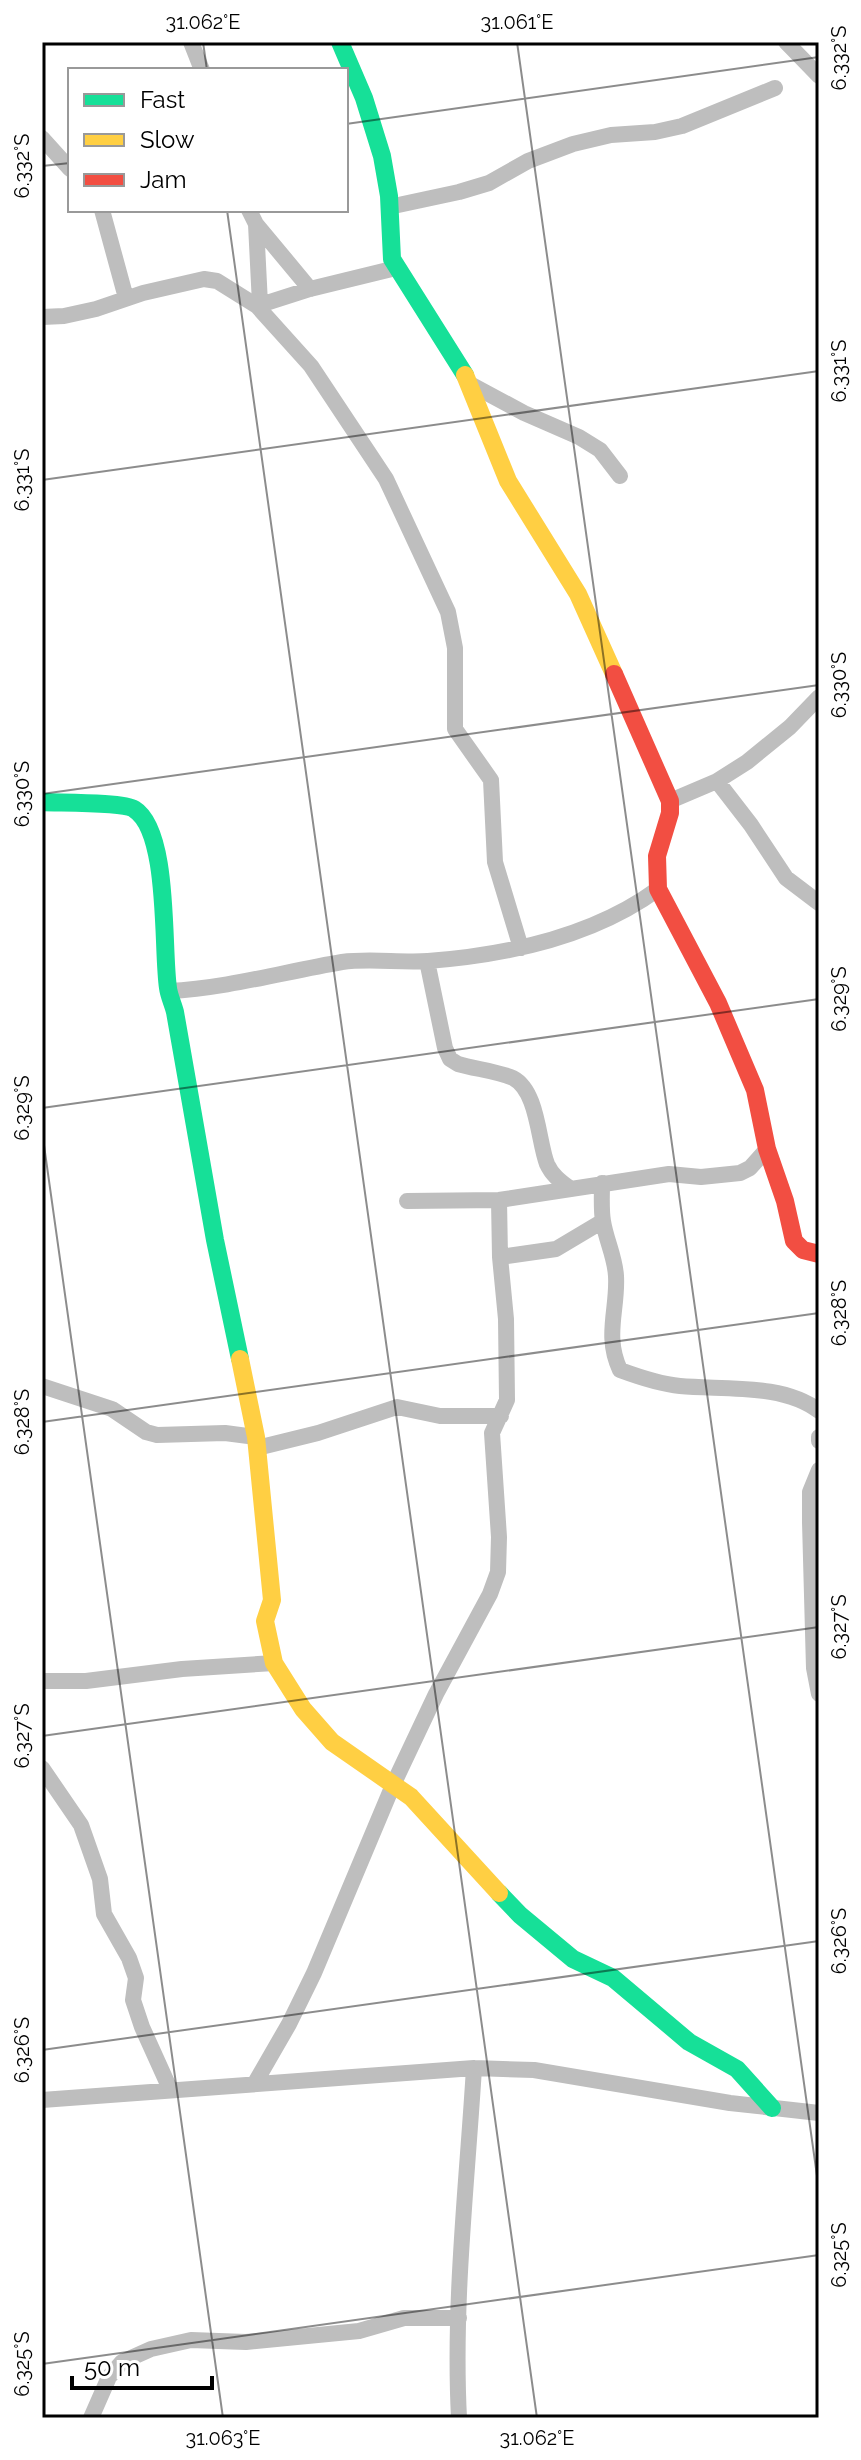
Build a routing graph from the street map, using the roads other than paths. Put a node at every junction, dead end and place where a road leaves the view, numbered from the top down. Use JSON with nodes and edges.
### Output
{"nodes":[{"id":1,"x":191,"y":42,"type":"edge"},
{"id":2,"x":340,"y":42,"type":"edge"},
{"id":3,"x":786,"y":42,"type":"edge"},
{"id":4,"x":201,"y":68,"type":"edge"},
{"id":5,"x":819,"y":76,"type":"edge"},
{"id":6,"x":775,"y":88,"type":"dead end"},
{"id":7,"x":42,"y":138,"type":"edge"},
{"id":8,"x":68,"y":167,"type":"edge"},
{"id":9,"x":389,"y":207,"type":"junction"},
{"id":10,"x":103,"y":212,"type":"edge"},
{"id":11,"x":252,"y":217,"type":"edge"},
{"id":12,"x":396,"y":268,"type":"junction"},
{"id":13,"x":310,"y":289,"type":"junction"},
{"id":14,"x":126,"y":298,"type":"junction"},
{"id":15,"x":259,"y":305,"type":"junction"},
{"id":16,"x":42,"y":317,"type":"edge"},
{"id":17,"x":470,"y":384,"type":"junction"},
{"id":18,"x":620,"y":476,"type":"dead end"},
{"id":19,"x":819,"y":697,"type":"edge"},
{"id":20,"x":717,"y":781,"type":"junction"},
{"id":21,"x":670,"y":801,"type":"junction"},
{"id":22,"x":42,"y":802,"type":"edge"},
{"id":23,"x":658,"y":889,"type":"junction"},
{"id":24,"x":819,"y":903,"type":"edge"},
{"id":25,"x":521,"y":948,"type":"junction"},
{"id":26,"x":427,"y":961,"type":"junction"},
{"id":27,"x":168,"y":991,"type":"junction"},
{"id":28,"x":767,"y":1149,"type":"junction"},
{"id":29,"x":602,"y":1183,"type":"junction"},
{"id":30,"x":568,"y":1187,"type":"junction"},
{"id":31,"x":499,"y":1200,"type":"junction"},
{"id":32,"x":407,"y":1201,"type":"dead end"},
{"id":33,"x":603,"y":1221,"type":"junction"},
{"id":34,"x":819,"y":1254,"type":"edge"},
{"id":35,"x":500,"y":1257,"type":"junction"},
{"id":36,"x":42,"y":1386,"type":"edge"},
{"id":37,"x":818,"y":1408,"type":"edge"},
{"id":38,"x":501,"y":1416,"type":"junction"},
{"id":39,"x":256,"y":1442,"type":"junction"},
{"id":40,"x":819,"y":1470,"type":"edge"},
{"id":41,"x":274,"y":1663,"type":"junction"},
{"id":42,"x":42,"y":1681,"type":"edge"},
{"id":43,"x":819,"y":1694,"type":"edge"},
{"id":44,"x":42,"y":1768,"type":"edge"},
{"id":45,"x":393,"y":1785,"type":"junction"},
{"id":46,"x":474,"y":2068,"type":"junction"},
{"id":47,"x":255,"y":2083,"type":"junction"},
{"id":48,"x":170,"y":2089,"type":"junction"},
{"id":49,"x":42,"y":2100,"type":"edge"},
{"id":50,"x":772,"y":2108,"type":"junction"},
{"id":51,"x":819,"y":2113,"type":"edge"},
{"id":52,"x":459,"y":2318,"type":"junction"},
{"id":53,"x":91,"y":2418,"type":"edge"},
{"id":54,"x":459,"y":2418,"type":"edge"}],
"edges":[{"from":1,"to":4,"type":"street"},
{"from":2,"to":9,"type":"street"},
{"from":3,"to":5,"type":"street"},
{"from":6,"to":9,"type":"street"},
{"from":7,"to":8,"type":"street"},
{"from":9,"to":12,"type":"street"},
{"from":10,"to":14,"type":"street"},
{"from":11,"to":13,"type":"street"},
{"from":11,"to":15,"type":"street"},
{"from":12,"to":13,"type":"street"},
{"from":12,"to":17,"type":"street"},
{"from":13,"to":15,"type":"street"},
{"from":14,"to":15,"type":"street"},
{"from":14,"to":16,"type":"street"},
{"from":15,"to":25,"type":"street"},
{"from":17,"to":18,"type":"street"},
{"from":17,"to":21,"type":"street"},
{"from":19,"to":20,"type":"street"},
{"from":20,"to":21,"type":"street"},
{"from":20,"to":24,"type":"street"},
{"from":21,"to":23,"type":"street"},
{"from":22,"to":27,"type":"street"},
{"from":23,"to":25,"type":"street"},
{"from":23,"to":28,"type":"street"},
{"from":25,"to":26,"type":"street"},
{"from":26,"to":27,"type":"street"},
{"from":26,"to":30,"type":"street"},
{"from":27,"to":39,"type":"street"},
{"from":28,"to":29,"type":"street"},
{"from":28,"to":34,"type":"street"},
{"from":29,"to":30,"type":"street"},
{"from":29,"to":33,"type":"street"},
{"from":30,"to":31,"type":"street"},
{"from":31,"to":32,"type":"street"},
{"from":31,"to":35,"type":"street"},
{"from":33,"to":35,"type":"street"},
{"from":33,"to":37,"type":"street"},
{"from":35,"to":38,"type":"street"},
{"from":36,"to":39,"type":"street"},
{"from":38,"to":39,"type":"street"},
{"from":38,"to":45,"type":"street"},
{"from":39,"to":41,"type":"street"},
{"from":40,"to":43,"type":"street"},
{"from":41,"to":42,"type":"street"},
{"from":41,"to":45,"type":"street"},
{"from":44,"to":48,"type":"street"},
{"from":45,"to":47,"type":"street"},
{"from":45,"to":50,"type":"street"},
{"from":46,"to":47,"type":"street"},
{"from":46,"to":50,"type":"street"},
{"from":46,"to":52,"type":"street"},
{"from":47,"to":48,"type":"street"},
{"from":48,"to":49,"type":"street"},
{"from":50,"to":51,"type":"street"},
{"from":52,"to":53,"type":"street"},
{"from":52,"to":54,"type":"street"}]}
